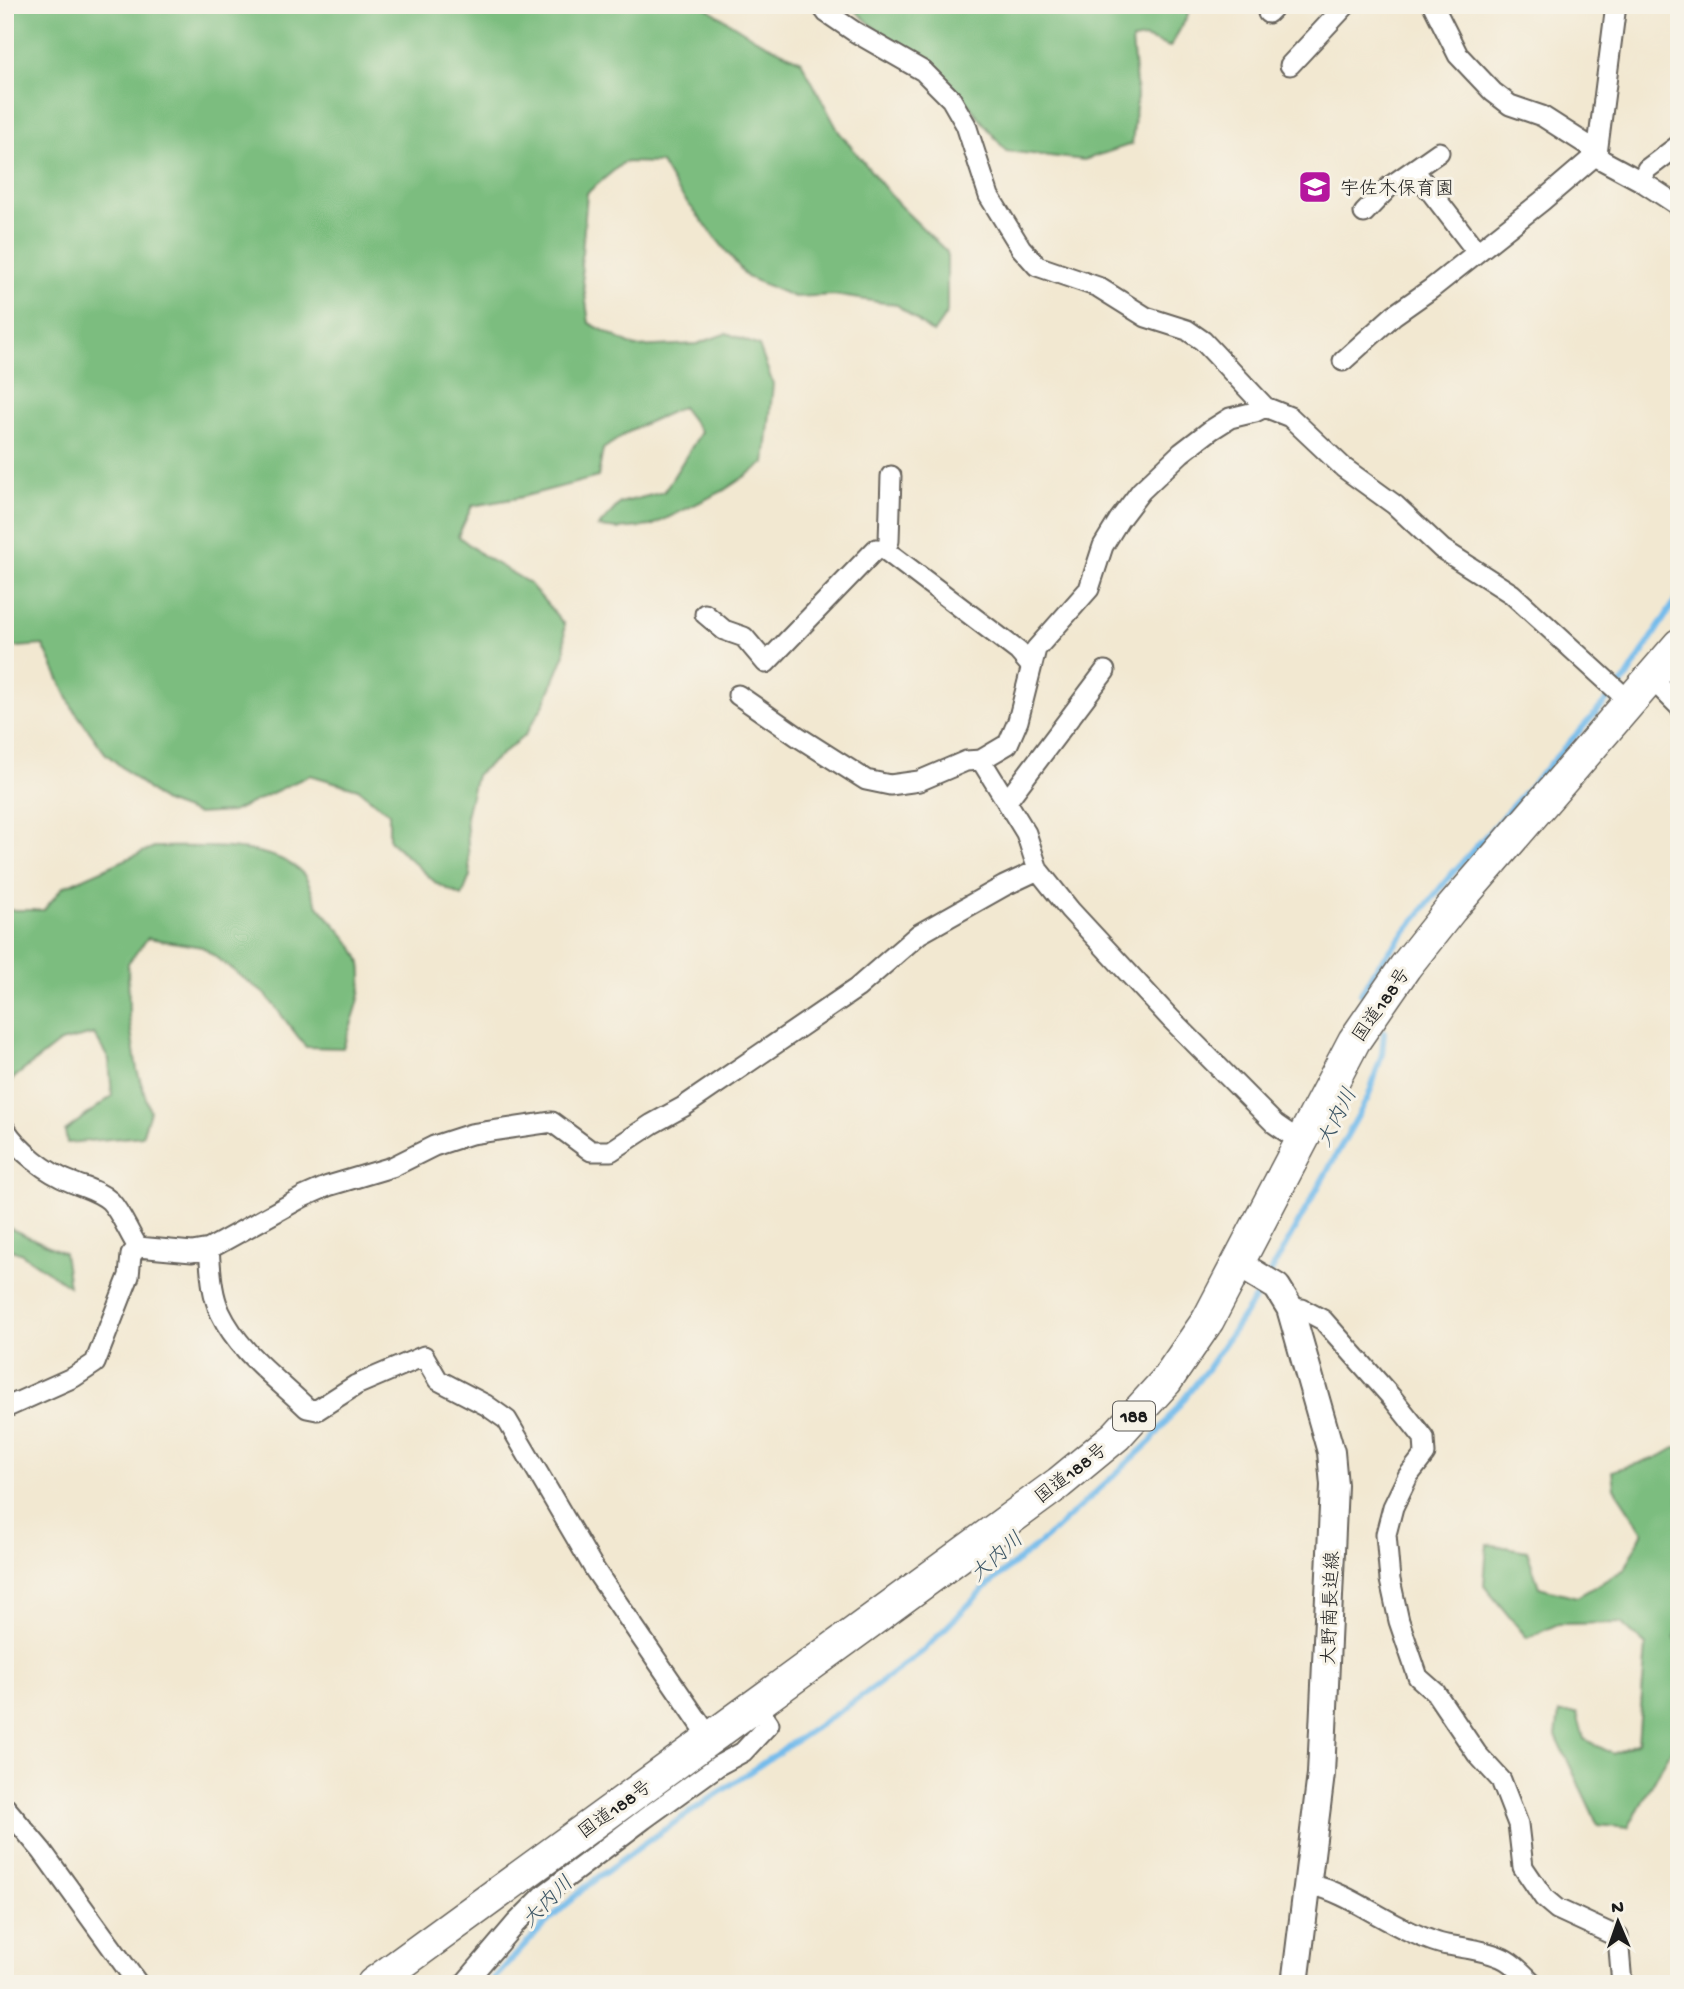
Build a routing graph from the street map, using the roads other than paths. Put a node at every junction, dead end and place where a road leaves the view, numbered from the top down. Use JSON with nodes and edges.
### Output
{"nodes":[{"id":1,"x":821,"y":5,"type":"edge"},
{"id":2,"x":1346,"y":5,"type":"edge"},
{"id":3,"x":1433,"y":5,"type":"edge"},
{"id":4,"x":1616,"y":5,"type":"edge"},
{"id":5,"x":1290,"y":65,"type":"dead end"},
{"id":6,"x":1679,"y":145,"type":"edge"},
{"id":7,"x":1439,"y":152,"type":"dead end"},
{"id":8,"x":1597,"y":154,"type":"junction"},
{"id":9,"x":1413,"y":170,"type":"junction"},
{"id":10,"x":1641,"y":181,"type":"junction"},
{"id":11,"x":1679,"y":206,"type":"edge"},
{"id":12,"x":1364,"y":213,"type":"dead end"},
{"id":13,"x":1477,"y":252,"type":"junction"},
{"id":14,"x":1343,"y":361,"type":"dead end"},
{"id":15,"x":1265,"y":407,"type":"junction"},
{"id":16,"x":891,"y":476,"type":"dead end"},
{"id":17,"x":885,"y":550,"type":"junction"},
{"id":18,"x":705,"y":614,"type":"dead end"},
{"id":19,"x":1679,"y":645,"type":"edge"},
{"id":20,"x":1031,"y":666,"type":"junction"},
{"id":21,"x":1105,"y":671,"type":"dead end"},
{"id":22,"x":1652,"y":679,"type":"junction"},
{"id":23,"x":738,"y":695,"type":"dead end"},
{"id":24,"x":1630,"y":703,"type":"junction"},
{"id":25,"x":1679,"y":706,"type":"edge"},
{"id":26,"x":981,"y":760,"type":"junction"},
{"id":27,"x":1007,"y":802,"type":"junction"},
{"id":28,"x":1038,"y":870,"type":"junction"},
{"id":29,"x":5,"y":1129,"type":"edge"},
{"id":30,"x":1301,"y":1142,"type":"junction"},
{"id":31,"x":138,"y":1247,"type":"junction"},
{"id":32,"x":209,"y":1249,"type":"junction"},
{"id":33,"x":1246,"y":1268,"type":"junction"},
{"id":34,"x":1283,"y":1297,"type":"junction"},
{"id":35,"x":5,"y":1408,"type":"edge"},
{"id":36,"x":757,"y":1704,"type":"junction"},
{"id":37,"x":710,"y":1738,"type":"junction"},
{"id":38,"x":5,"y":1807,"type":"edge"},
{"id":39,"x":1308,"y":1884,"type":"junction"},
{"id":40,"x":138,"y":1984,"type":"edge"},
{"id":41,"x":373,"y":1984,"type":"edge"},
{"id":42,"x":464,"y":1984,"type":"edge"},
{"id":43,"x":1295,"y":1984,"type":"edge"},
{"id":44,"x":1534,"y":1984,"type":"edge"},
{"id":45,"x":1622,"y":1984,"type":"edge"}],
"edges":[{"from":1,"to":15,"type":"street"},
{"from":2,"to":5,"type":"street"},
{"from":3,"to":8,"type":"street"},
{"from":4,"to":8,"type":"street"},
{"from":6,"to":10,"type":"street"},
{"from":7,"to":9,"type":"street"},
{"from":8,"to":10,"type":"street"},
{"from":8,"to":13,"type":"street"},
{"from":9,"to":12,"type":"street"},
{"from":9,"to":13,"type":"street"},
{"from":10,"to":11,"type":"street"},
{"from":13,"to":14,"type":"street"},
{"from":15,"to":20,"type":"street"},
{"from":15,"to":24,"type":"street"},
{"from":16,"to":17,"type":"street"},
{"from":17,"to":18,"type":"street"},
{"from":17,"to":20,"type":"street"},
{"from":19,"to":22,"type":"highway","name":"国道188号","number":"188"},
{"from":20,"to":26,"type":"street"},
{"from":21,"to":27,"type":"street"},
{"from":22,"to":24,"type":"highway","name":"国道188号","number":"188"},
{"from":22,"to":25,"type":"street"},
{"from":23,"to":26,"type":"street"},
{"from":24,"to":30,"type":"highway","name":"国道188号","number":"188"},
{"from":26,"to":27,"type":"street"},
{"from":27,"to":28,"type":"street"},
{"from":28,"to":30,"type":"street"},
{"from":28,"to":32,"type":"street"},
{"from":29,"to":31,"type":"street"},
{"from":30,"to":33,"type":"highway","name":"国道188号","number":"188"},
{"from":31,"to":32,"type":"street"},
{"from":31,"to":35,"type":"street"},
{"from":32,"to":37,"type":"street"},
{"from":33,"to":34,"type":"main road"},
{"from":33,"to":36,"type":"highway","name":"国道188号","number":"188"},
{"from":34,"to":39,"type":"main road","name":"大野南長迫線"},
{"from":34,"to":45,"type":"street"},
{"from":36,"to":37,"type":"highway","name":"国道188号","number":"188"},
{"from":36,"to":42,"type":"street"},
{"from":37,"to":41,"type":"highway","name":"国道188号","number":"188"},
{"from":38,"to":40,"type":"street"},
{"from":39,"to":43,"type":"main road","name":"大野南長迫線"},
{"from":39,"to":44,"type":"street"}]}
